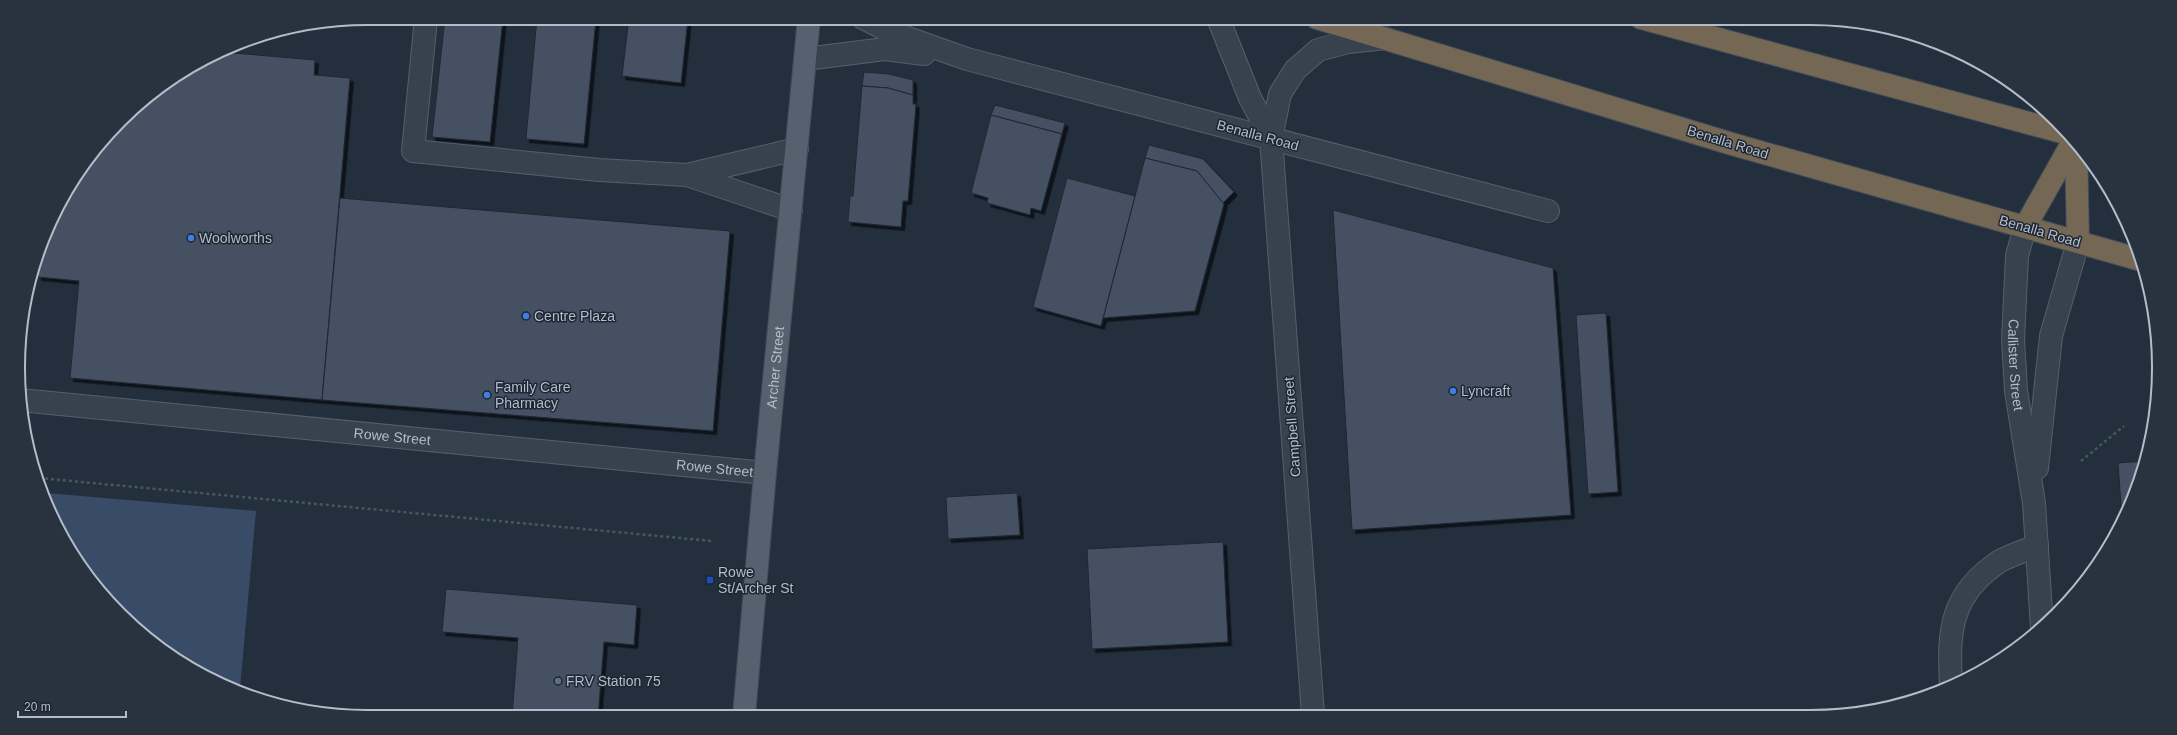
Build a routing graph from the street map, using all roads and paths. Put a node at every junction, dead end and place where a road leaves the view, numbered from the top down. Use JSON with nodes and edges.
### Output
{"nodes":[{"id":1,"x":425,"y":25,"type":"edge"},
{"id":2,"x":808,"y":25,"type":"edge"},
{"id":3,"x":877,"y":25,"type":"edge"},
{"id":4,"x":1221,"y":25,"type":"edge"},
{"id":5,"x":1360,"y":25,"type":"edge"},
{"id":6,"x":1667,"y":25,"type":"edge"},
{"id":7,"x":1386,"y":38,"type":"junction"},
{"id":8,"x":805,"y":59,"type":"junction"},
{"id":9,"x":967,"y":59,"type":"junction"},
{"id":10,"x":2057,"y":131,"type":"edge"},
{"id":11,"x":1271,"y":138,"type":"junction"},
{"id":12,"x":2071,"y":146,"type":"edge"},
{"id":13,"x":797,"y":149,"type":"junction"},
{"id":14,"x":2076,"y":153,"type":"edge"},
{"id":15,"x":687,"y":175,"type":"junction"},
{"id":16,"x":791,"y":210,"type":"junction"},
{"id":17,"x":1548,"y":211,"type":"dead end"},
{"id":18,"x":2026,"y":227,"type":"junction"},
{"id":19,"x":2078,"y":242,"type":"junction"},
{"id":20,"x":2134,"y":258,"type":"edge"},
{"id":21,"x":27,"y":401,"type":"edge"},
{"id":22,"x":2124,"y":426,"type":"dead end"},
{"id":23,"x":2081,"y":461,"type":"dead end"},
{"id":24,"x":765,"y":473,"type":"junction"},
{"id":25,"x":43,"y":478,"type":"edge"},
{"id":26,"x":2034,"y":503,"type":"junction"},
{"id":27,"x":712,"y":541,"type":"dead end"},
{"id":28,"x":2036,"y":545,"type":"junction"},
{"id":29,"x":2041,"y":619,"type":"edge"},
{"id":30,"x":1951,"y":680,"type":"edge"},
{"id":31,"x":745,"y":710,"type":"edge"},
{"id":32,"x":1313,"y":710,"type":"edge"}],
"edges":[{"from":1,"to":15,"type":"street"},
{"from":2,"to":8,"type":"main road","name":"Archer Street"},
{"from":3,"to":9,"type":"street","name":"Benalla Road"},
{"from":4,"to":11,"type":"street"},
{"from":5,"to":7,"type":"highway","name":"Benalla Road"},
{"from":6,"to":10,"type":"highway"},
{"from":7,"to":11,"type":"street"},
{"from":7,"to":18,"type":"highway","name":"Benalla Road"},
{"from":8,"to":9,"type":"street","name":"Benalla Road"},
{"from":8,"to":13,"type":"main road","name":"Archer Street"},
{"from":9,"to":11,"type":"street","name":"Benalla Road"},
{"from":11,"to":17,"type":"street","name":"Benalla Road"},
{"from":11,"to":32,"type":"street","name":"Campbell Street"},
{"from":12,"to":18,"type":"highway"},
{"from":13,"to":15,"type":"street"},
{"from":13,"to":16,"type":"main road","name":"Archer Street"},
{"from":14,"to":19,"type":"highway"},
{"from":15,"to":16,"type":"street"},
{"from":16,"to":24,"type":"main road","name":"Archer Street"},
{"from":18,"to":19,"type":"highway","name":"Benalla Road"},
{"from":18,"to":26,"type":"street","name":"Callister Street"},
{"from":19,"to":20,"type":"highway","name":"Benalla Road"},
{"from":19,"to":26,"type":"street","name":"Callister Street"},
{"from":21,"to":24,"type":"street","name":"Rowe Street"},
{"from":22,"to":23,"type":"path"},
{"from":24,"to":31,"type":"main road","name":"Archer Street"},
{"from":25,"to":27,"type":"path"},
{"from":26,"to":28,"type":"street","name":"Callister Street"},
{"from":28,"to":29,"type":"street","name":"Callister Street"},
{"from":28,"to":30,"type":"street"}]}
